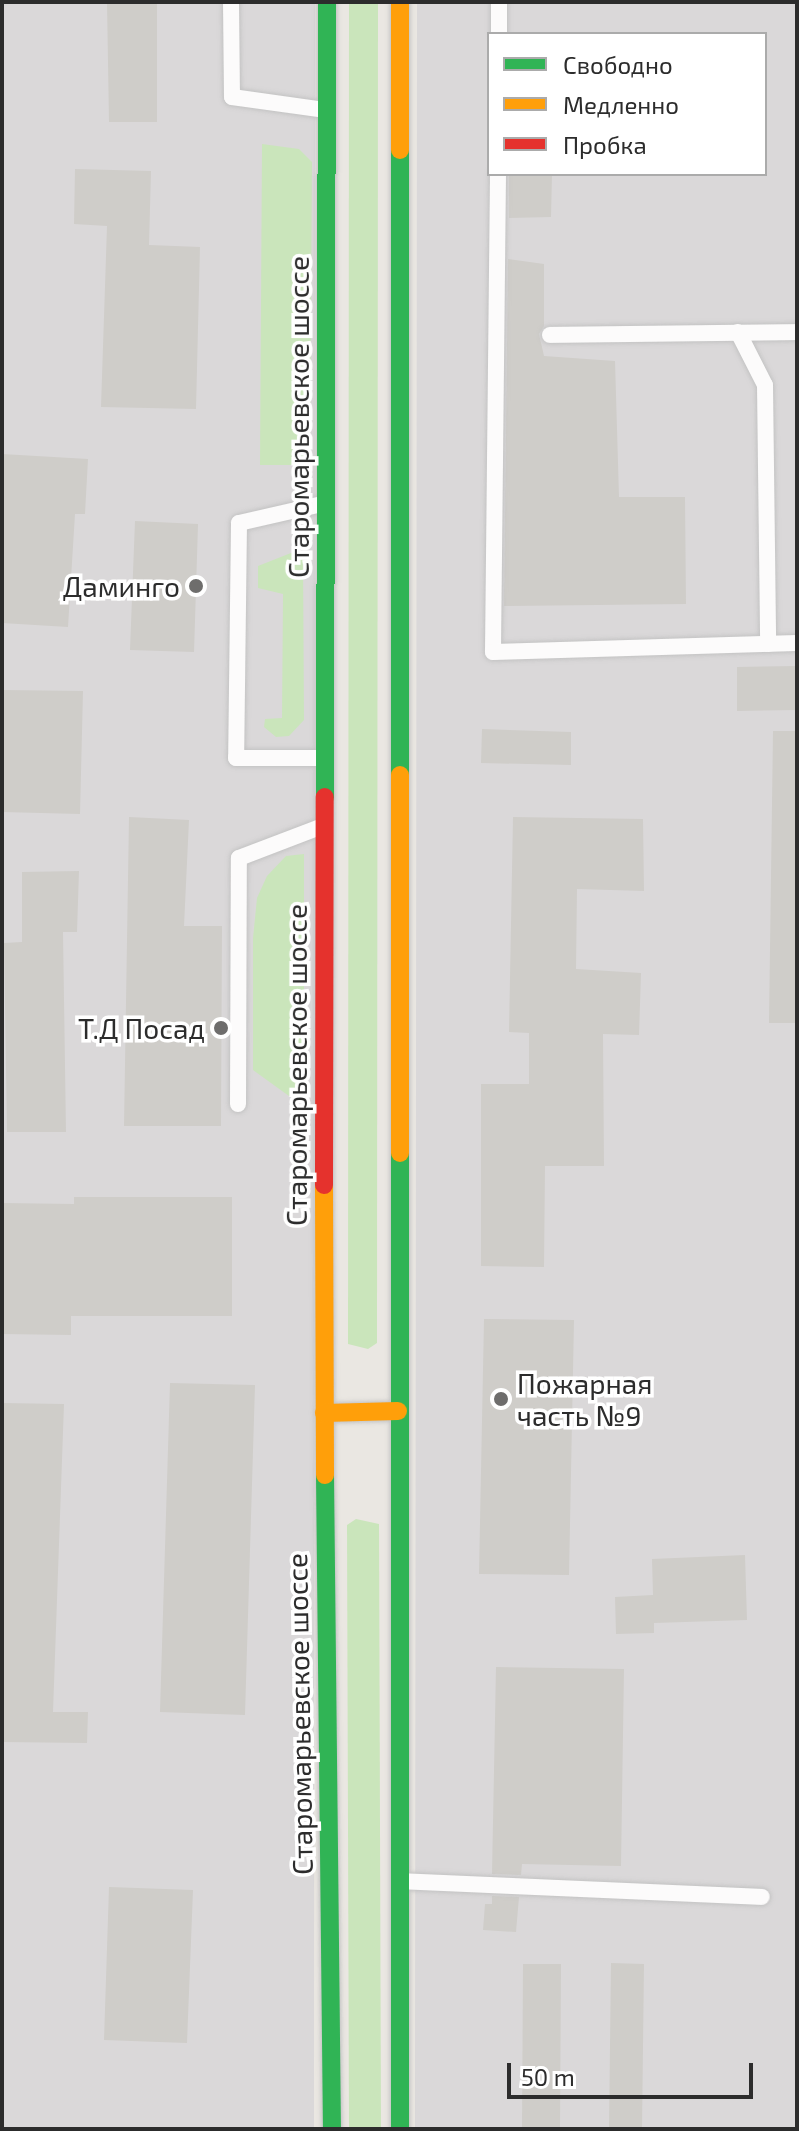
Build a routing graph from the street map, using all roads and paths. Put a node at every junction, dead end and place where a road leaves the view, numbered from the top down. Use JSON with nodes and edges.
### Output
{"nodes":[{"id":1,"x":231,"y":2,"type":"edge"},
{"id":2,"x":327,"y":2,"type":"edge"},
{"id":3,"x":400,"y":2,"type":"edge"},
{"id":4,"x":499,"y":2,"type":"edge"},
{"id":5,"x":499,"y":32,"type":"edge"},
{"id":6,"x":327,"y":111,"type":"junction"},
{"id":7,"x":498,"y":176,"type":"edge"},
{"id":8,"x":738,"y":332,"type":"junction"},
{"id":9,"x":797,"y":332,"type":"edge"},
{"id":10,"x":550,"y":335,"type":"dead end"},
{"id":11,"x":326,"y":504,"type":"junction"},
{"id":12,"x":797,"y":643,"type":"edge"},
{"id":13,"x":768,"y":644,"type":"junction"},
{"id":14,"x":325,"y":758,"type":"junction"},
{"id":15,"x":325,"y":825,"type":"junction"},
{"id":16,"x":238,"y":1104,"type":"dead end"},
{"id":17,"x":398,"y":1411,"type":"junction"},
{"id":18,"x":324,"y":1413,"type":"junction"},
{"id":19,"x":399,"y":1881,"type":"junction"},
{"id":20,"x":762,"y":1897,"type":"dead end"},
{"id":21,"x":332,"y":2129,"type":"edge"},
{"id":22,"x":400,"y":2129,"type":"edge"}],
"edges":[{"from":1,"to":6,"type":"lane"},
{"from":2,"to":6,"type":"main road","name":"Старомарьевское шоссе"},
{"from":3,"to":17,"type":"main road"},
{"from":4,"to":5,"type":"lane"},
{"from":6,"to":11,"type":"main road","name":"Старомарьевское шоссе"},
{"from":7,"to":13,"type":"lane"},
{"from":8,"to":9,"type":"lane"},
{"from":8,"to":10,"type":"lane"},
{"from":8,"to":13,"type":"lane"},
{"from":11,"to":14,"type":"main road","name":"Старомарьевское шоссе"},
{"from":11,"to":14,"type":"lane"},
{"from":12,"to":13,"type":"lane"},
{"from":14,"to":15,"type":"main road","name":"Старомарьевское шоссе"},
{"from":15,"to":16,"type":"lane"},
{"from":15,"to":18,"type":"main road","name":"Старомарьевское шоссе"},
{"from":17,"to":18,"type":"main road"},
{"from":17,"to":19,"type":"main road"},
{"from":18,"to":21,"type":"main road","name":"Старомарьевское шоссе"},
{"from":19,"to":20,"type":"lane"},
{"from":19,"to":22,"type":"main road"}]}
